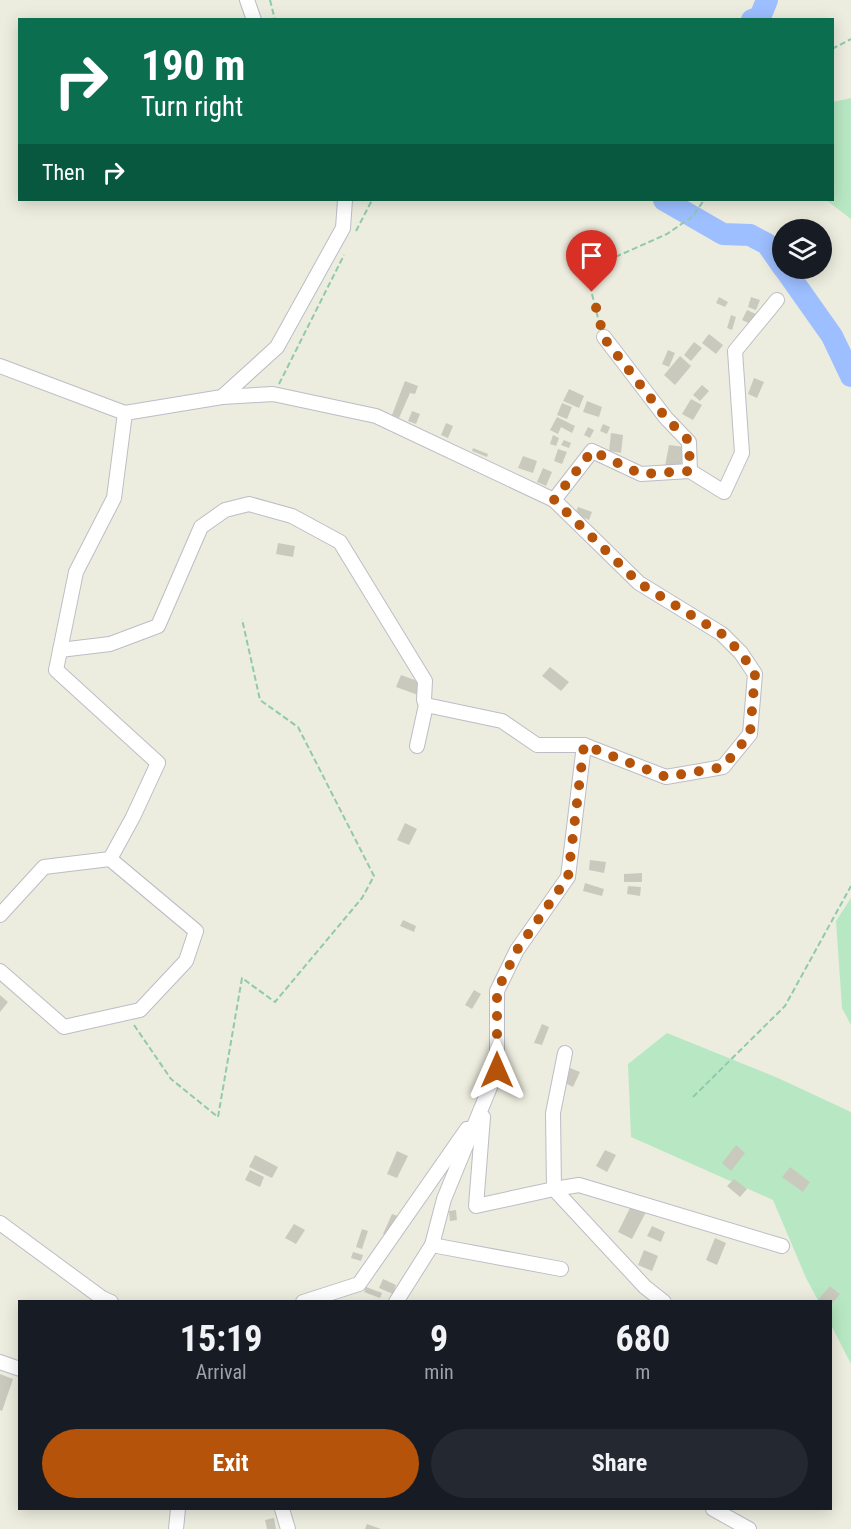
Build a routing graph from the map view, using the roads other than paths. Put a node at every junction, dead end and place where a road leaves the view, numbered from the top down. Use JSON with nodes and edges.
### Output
{"nodes":[{"id":1,"x":247,"y":0,"type":"edge"},
{"id":2,"x":253,"y":18,"type":"edge"},
{"id":3,"x":345,"y":201,"type":"edge"},
{"id":4,"x":777,"y":300,"type":"dead end"},
{"id":5,"x":604,"y":338,"type":"road end"},
{"id":6,"x":0,"y":366,"type":"edge"},
{"id":7,"x":222,"y":397,"type":"junction"},
{"id":8,"x":125,"y":413,"type":"junction"},
{"id":9,"x":690,"y":471,"type":"junction"},
{"id":10,"x":554,"y":500,"type":"junction"},
{"id":11,"x":60,"y":650,"type":"junction"},
{"id":12,"x":426,"y":705,"type":"junction"},
{"id":13,"x":584,"y":745,"type":"junction"},
{"id":14,"x":417,"y":746,"type":"dead end"},
{"id":15,"x":110,"y":860,"type":"junction"},
{"id":16,"x":0,"y":915,"type":"edge"},
{"id":17,"x":0,"y":971,"type":"edge"},
{"id":18,"x":565,"y":1053,"type":"dead end"},
{"id":19,"x":484,"y":1106,"type":"junction"},
{"id":20,"x":554,"y":1189,"type":"junction"},
{"id":21,"x":0,"y":1223,"type":"edge"},
{"id":22,"x":432,"y":1245,"type":"junction"},
{"id":23,"x":782,"y":1246,"type":"dead end"},
{"id":24,"x":561,"y":1269,"type":"dead end"},
{"id":25,"x":106,"y":1300,"type":"edge"},
{"id":26,"x":309,"y":1300,"type":"edge"},
{"id":27,"x":397,"y":1300,"type":"edge"},
{"id":28,"x":661,"y":1300,"type":"edge"},
{"id":29,"x":0,"y":1362,"type":"edge"},
{"id":30,"x":18,"y":1368,"type":"edge"},
{"id":31,"x":178,"y":1510,"type":"edge"},
{"id":32,"x":283,"y":1510,"type":"edge"},
{"id":33,"x":715,"y":1510,"type":"edge"},
{"id":34,"x":292,"y":1528,"type":"edge"},
{"id":35,"x":176,"y":1529,"type":"edge"},
{"id":36,"x":749,"y":1529,"type":"edge"}],
"edges":[{"from":1,"to":2,"type":"street"},
{"from":3,"to":7,"type":"street"},
{"from":4,"to":9,"type":"street"},
{"from":5,"to":9,"type":"street"},
{"from":6,"to":8,"type":"street"},
{"from":7,"to":8,"type":"street"},
{"from":7,"to":10,"type":"street"},
{"from":8,"to":11,"type":"street"},
{"from":9,"to":10,"type":"street"},
{"from":10,"to":13,"type":"street"},
{"from":11,"to":12,"type":"street"},
{"from":11,"to":15,"type":"street"},
{"from":12,"to":13,"type":"street"},
{"from":12,"to":14,"type":"street"},
{"from":13,"to":19,"type":"street"},
{"from":15,"to":16,"type":"street"},
{"from":15,"to":17,"type":"street"},
{"from":18,"to":20,"type":"street"},
{"from":19,"to":20,"type":"street"},
{"from":19,"to":22,"type":"street"},
{"from":19,"to":26,"type":"street"},
{"from":20,"to":23,"type":"street"},
{"from":20,"to":28,"type":"street"},
{"from":21,"to":25,"type":"street"},
{"from":22,"to":24,"type":"street"},
{"from":22,"to":27,"type":"street"},
{"from":29,"to":30,"type":"street"},
{"from":31,"to":35,"type":"street"},
{"from":32,"to":34,"type":"street"},
{"from":33,"to":36,"type":"street"}]}
